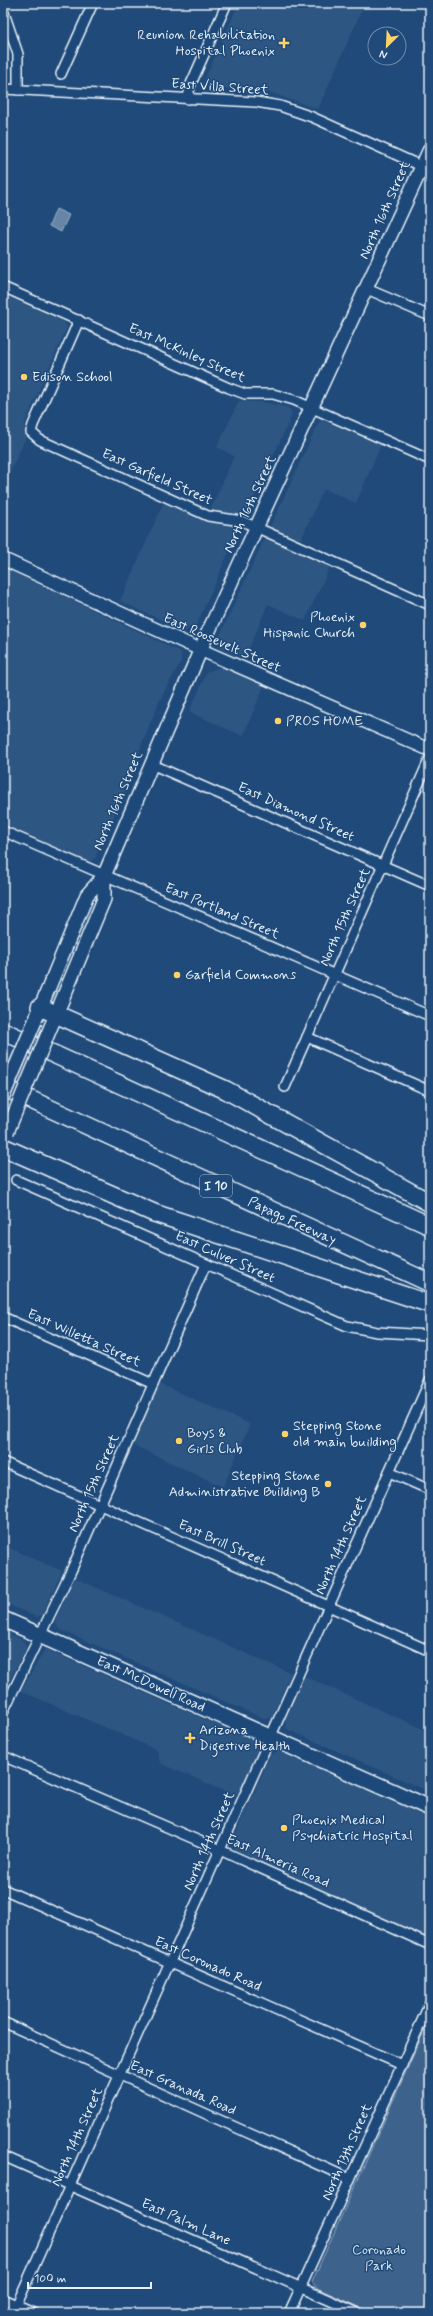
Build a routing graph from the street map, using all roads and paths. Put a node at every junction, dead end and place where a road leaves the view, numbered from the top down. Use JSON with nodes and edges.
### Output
{"nodes":[{"id":1,"x":93,"y":3,"type":"edge"},
{"id":2,"x":227,"y":3,"type":"edge"},
{"id":3,"x":3,"y":10,"type":"edge"},
{"id":4,"x":61,"y":74,"type":"dead end"},
{"id":5,"x":3,"y":89,"type":"edge"},
{"id":6,"x":18,"y":90,"type":"junction"},
{"id":7,"x":188,"y":99,"type":"junction"},
{"id":8,"x":430,"y":149,"type":"edge"},
{"id":9,"x":426,"y":168,"type":"edge"},
{"id":10,"x":3,"y":287,"type":"edge"},
{"id":11,"x":367,"y":289,"type":"junction"},
{"id":12,"x":430,"y":316,"type":"edge"},
{"id":13,"x":79,"y":320,"type":"junction"},
{"id":14,"x":312,"y":408,"type":"junction"},
{"id":15,"x":430,"y":460,"type":"edge"},
{"id":16,"x":257,"y":528,"type":"junction"},
{"id":17,"x":3,"y":559,"type":"edge"},
{"id":18,"x":430,"y":605,"type":"edge"},
{"id":19,"x":201,"y":650,"type":"junction"},
{"id":20,"x":430,"y":750,"type":"edge"},
{"id":21,"x":430,"y":758,"type":"edge"},
{"id":22,"x":151,"y":764,"type":"junction"},
{"id":23,"x":3,"y":831,"type":"edge"},
{"id":24,"x":382,"y":865,"type":"junction"},
{"id":25,"x":104,"y":876,"type":"junction"},
{"id":26,"x":430,"y":886,"type":"edge"},
{"id":27,"x":334,"y":974,"type":"junction"},
{"id":28,"x":38,"y":1014,"type":"junction"},
{"id":29,"x":430,"y":1016,"type":"edge"},
{"id":30,"x":54,"y":1018,"type":"junction"},
{"id":31,"x":3,"y":1031,"type":"edge"},
{"id":32,"x":307,"y":1037,"type":"junction"},
{"id":33,"x":3,"y":1087,"type":"edge"},
{"id":34,"x":285,"y":1087,"type":"dead end"},
{"id":35,"x":430,"y":1091,"type":"edge"},
{"id":36,"x":3,"y":1096,"type":"edge"},
{"id":37,"x":22,"y":1096,"type":"junction"},
{"id":38,"x":4,"y":1140,"type":"edge"},
{"id":39,"x":16,"y":1180,"type":"dead end"},
{"id":40,"x":430,"y":1203,"type":"edge"},
{"id":41,"x":430,"y":1226,"type":"edge"},
{"id":42,"x":206,"y":1264,"type":"junction"},
{"id":43,"x":430,"y":1283,"type":"edge"},
{"id":44,"x":430,"y":1304,"type":"edge"},
{"id":45,"x":3,"y":1317,"type":"edge"},
{"id":46,"x":430,"y":1335,"type":"edge"},
{"id":47,"x":430,"y":1380,"type":"edge"},
{"id":48,"x":153,"y":1384,"type":"junction"},
{"id":49,"x":3,"y":1462,"type":"edge"},
{"id":50,"x":389,"y":1472,"type":"junction"},
{"id":51,"x":430,"y":1490,"type":"edge"},
{"id":52,"x":100,"y":1505,"type":"junction"},
{"id":53,"x":330,"y":1606,"type":"junction"},
{"id":54,"x":3,"y":1619,"type":"edge"},
{"id":55,"x":41,"y":1636,"type":"junction"},
{"id":56,"x":430,"y":1651,"type":"edge"},
{"id":57,"x":3,"y":1712,"type":"edge"},
{"id":58,"x":271,"y":1737,"type":"junction"},
{"id":59,"x":3,"y":1756,"type":"edge"},
{"id":60,"x":430,"y":1808,"type":"edge"},
{"id":61,"x":220,"y":1850,"type":"junction"},
{"id":62,"x":3,"y":1889,"type":"edge"},
{"id":63,"x":430,"y":1945,"type":"edge"},
{"id":64,"x":170,"y":1963,"type":"junction"},
{"id":65,"x":430,"y":2003,"type":"edge"},
{"id":66,"x":3,"y":2022,"type":"edge"},
{"id":67,"x":402,"y":2065,"type":"junction"},
{"id":68,"x":120,"y":2074,"type":"junction"},
{"id":69,"x":3,"y":2156,"type":"edge"},
{"id":70,"x":350,"y":2179,"type":"junction"},
{"id":71,"x":70,"y":2186,"type":"junction"},
{"id":72,"x":301,"y":2288,"type":"junction"},
{"id":73,"x":3,"y":2299,"type":"edge"},
{"id":74,"x":15,"y":2309,"type":"edge"},
{"id":75,"x":34,"y":2313,"type":"edge"},
{"id":76,"x":289,"y":2313,"type":"edge"},
{"id":77,"x":358,"y":2313,"type":"edge"}],
"edges":[{"from":1,"to":4,"type":"street"},
{"from":2,"to":7,"type":"street"},
{"from":3,"to":6,"type":"street"},
{"from":5,"to":6,"type":"street","name":"East Villa Street"},
{"from":6,"to":7,"type":"street","name":"East Villa Street"},
{"from":7,"to":9,"type":"street","name":"East Villa Street"},
{"from":8,"to":9,"type":"main road","name":"North 16th Street"},
{"from":9,"to":11,"type":"main road","name":"North 16th Street"},
{"from":10,"to":13,"type":"street","name":"East McKinley Street"},
{"from":11,"to":12,"type":"street"},
{"from":11,"to":14,"type":"main road","name":"North 16th Street"},
{"from":13,"to":14,"type":"street","name":"East McKinley Street"},
{"from":13,"to":16,"type":"street","name":"East Garfield Street"},
{"from":14,"to":15,"type":"street","name":"East McKinley Street"},
{"from":14,"to":16,"type":"main road","name":"North 16th Street"},
{"from":16,"to":18,"type":"street","name":"East Garfield Street"},
{"from":16,"to":19,"type":"main road","name":"North 16th Street"},
{"from":17,"to":19,"type":"street","name":"East Roosevelt Street"},
{"from":19,"to":20,"type":"street","name":"East Roosevelt Street"},
{"from":19,"to":22,"type":"main road","name":"North 16th Street"},
{"from":21,"to":24,"type":"street","name":"North 15th Street"},
{"from":22,"to":24,"type":"street","name":"East Diamond Street"},
{"from":22,"to":25,"type":"main road","name":"North 16th Street"},
{"from":23,"to":25,"type":"street","name":"East Portland Street"},
{"from":24,"to":26,"type":"street","name":"East Diamond Street"},
{"from":24,"to":27,"type":"street","name":"North 15th Street"},
{"from":25,"to":27,"type":"street","name":"East Portland Street"},
{"from":25,"to":28,"type":"main road","name":"North 16th Street"},
{"from":25,"to":30,"type":"main road","name":"North 16th Street"},
{"from":27,"to":29,"type":"street","name":"East Portland Street"},
{"from":27,"to":32,"type":"street","name":"North 15th Street"},
{"from":28,"to":30,"type":"highway"},
{"from":28,"to":36,"type":"main road","name":"North 16th Street","bridge":true},
{"from":30,"to":37,"type":"main road","name":"North 16th Street","bridge":true},
{"from":30,"to":40,"type":"highway"},
{"from":31,"to":41,"type":"highway"},
{"from":32,"to":34,"type":"street","name":"North 15th Street"},
{"from":32,"to":35,"type":"street"},
{"from":33,"to":37,"type":"highway","name":"Papago Freeway","number":"I 10"},
{"from":37,"to":38,"type":"main road","name":"North 16th Street","bridge":true},
{"from":37,"to":43,"type":"highway","name":"Papago Freeway","number":"I 10"},
{"from":38,"to":44,"type":"highway"},
{"from":39,"to":42,"type":"street","name":"East Culver Street"},
{"from":42,"to":46,"type":"street","name":"East Culver Street"},
{"from":42,"to":48,"type":"street","name":"North 15th Street"},
{"from":45,"to":48,"type":"street","name":"East Willetta Street"},
{"from":47,"to":50,"type":"street","name":"North 14th Street"},
{"from":48,"to":52,"type":"street","name":"North 15th Street"},
{"from":49,"to":52,"type":"street","name":"East Brill Street"},
{"from":50,"to":51,"type":"street"},
{"from":50,"to":53,"type":"street","name":"North 14th Street"},
{"from":52,"to":53,"type":"street","name":"East Brill Street"},
{"from":52,"to":55,"type":"street","name":"North 15th Street"},
{"from":53,"to":56,"type":"street","name":"East Brill Street"},
{"from":53,"to":58,"type":"street","name":"North 14th Street"},
{"from":54,"to":55,"type":"main road","name":"East McDowell Road"},
{"from":55,"to":57,"type":"street","name":"North 15th Street"},
{"from":55,"to":58,"type":"main road","name":"East McDowell Road"},
{"from":58,"to":60,"type":"main road","name":"East McDowell Road"},
{"from":58,"to":61,"type":"street","name":"North 14th Street"},
{"from":59,"to":61,"type":"street","name":"East Almeria Road"},
{"from":61,"to":63,"type":"street","name":"East Almeria Road"},
{"from":61,"to":64,"type":"street","name":"North 14th Street"},
{"from":62,"to":64,"type":"street","name":"East Coronado Road"},
{"from":64,"to":67,"type":"street","name":"East Coronado Road"},
{"from":64,"to":68,"type":"street","name":"North 14th Street"},
{"from":65,"to":67,"type":"street","name":"North 13th Street"},
{"from":66,"to":68,"type":"street","name":"East Granada Road"},
{"from":67,"to":70,"type":"street","name":"North 13th Street"},
{"from":68,"to":70,"type":"street","name":"East Granada Road"},
{"from":68,"to":71,"type":"street","name":"North 14th Street"},
{"from":69,"to":71,"type":"street","name":"East Palm Lane"},
{"from":70,"to":72,"type":"street","name":"North 13th Street"},
{"from":71,"to":72,"type":"street","name":"East Palm Lane"},
{"from":71,"to":74,"type":"street","name":"North 14th Street"},
{"from":72,"to":76,"type":"street","name":"North 13th Street"},
{"from":72,"to":77,"type":"street","name":"East Palm Lane"},
{"from":73,"to":74,"type":"street"},
{"from":74,"to":75,"type":"street"}]}
